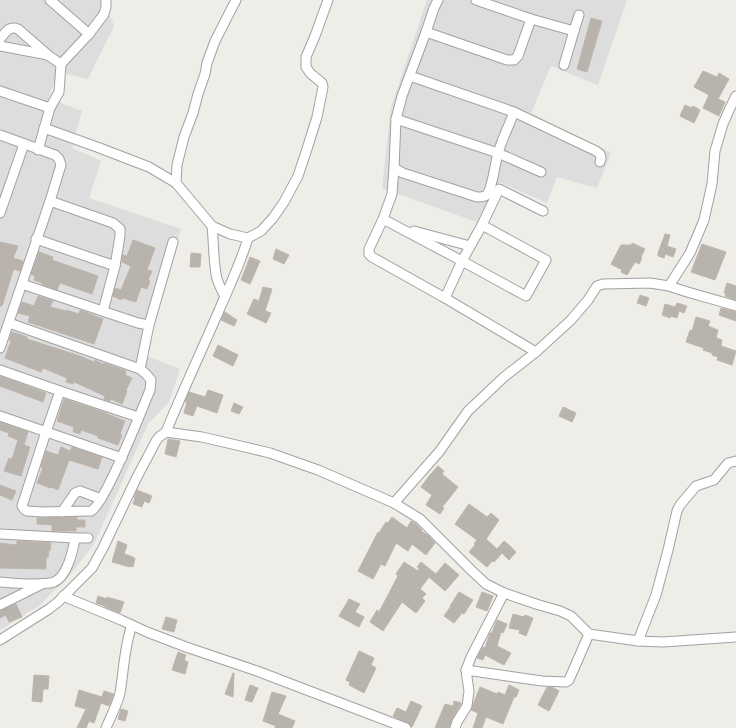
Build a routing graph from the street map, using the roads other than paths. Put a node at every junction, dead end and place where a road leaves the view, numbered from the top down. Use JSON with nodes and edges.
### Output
{"nodes":[{"id":1,"x":50,"y":0,"type":"edge"},
{"id":2,"x":106,"y":0,"type":"edge"},
{"id":3,"x":236,"y":0,"type":"edge"},
{"id":4,"x":328,"y":0,"type":"edge"},
{"id":5,"x":438,"y":0,"type":"edge"},
{"id":6,"x":476,"y":0,"type":"edge"},
{"id":7,"x":579,"y":14,"type":"dead end"},
{"id":8,"x":530,"y":19,"type":"junction"},
{"id":9,"x":574,"y":31,"type":"junction"},
{"id":10,"x":426,"y":32,"type":"junction"},
{"id":11,"x":89,"y":34,"type":"junction"},
{"id":12,"x":0,"y":39,"type":"edge"},
{"id":13,"x":0,"y":46,"type":"edge"},
{"id":14,"x":49,"y":56,"type":"junction"},
{"id":15,"x":61,"y":64,"type":"junction"},
{"id":16,"x":564,"y":65,"type":"dead end"},
{"id":17,"x":410,"y":76,"type":"junction"},
{"id":18,"x":0,"y":90,"type":"edge"},
{"id":19,"x":736,"y":96,"type":"edge"},
{"id":20,"x":50,"y":108,"type":"junction"},
{"id":21,"x":514,"y":112,"type":"junction"},
{"id":22,"x":396,"y":119,"type":"junction"},
{"id":23,"x":44,"y":128,"type":"junction"},
{"id":24,"x":0,"y":135,"type":"edge"},
{"id":25,"x":24,"y":144,"type":"junction"},
{"id":26,"x":38,"y":150,"type":"junction"},
{"id":27,"x":498,"y":153,"type":"junction"},
{"id":28,"x":600,"y":162,"type":"dead end"},
{"id":29,"x":394,"y":168,"type":"junction"},
{"id":30,"x":541,"y":172,"type":"dead end"},
{"id":31,"x":176,"y":183,"type":"junction"},
{"id":32,"x":50,"y":201,"type":"junction"},
{"id":33,"x":543,"y":211,"type":"dead end"},
{"id":34,"x":0,"y":213,"type":"edge"},
{"id":35,"x":384,"y":219,"type":"junction"},
{"id":36,"x":482,"y":225,"type":"junction"},
{"id":37,"x":212,"y":226,"type":"junction"},
{"id":38,"x":401,"y":228,"type":"junction"},
{"id":39,"x":248,"y":238,"type":"junction"},
{"id":40,"x":36,"y":239,"type":"junction"},
{"id":41,"x":173,"y":242,"type":"dead end"},
{"id":42,"x":470,"y":246,"type":"junction"},
{"id":43,"x":462,"y":261,"type":"junction"},
{"id":44,"x":115,"y":266,"type":"junction"},
{"id":45,"x":22,"y":284,"type":"junction"},
{"id":46,"x":669,"y":286,"type":"junction"},
{"id":47,"x":225,"y":297,"type":"junction"},
{"id":48,"x":445,"y":298,"type":"junction"},
{"id":49,"x":736,"y":306,"type":"edge"},
{"id":50,"x":103,"y":311,"type":"junction"},
{"id":51,"x":8,"y":324,"type":"junction"},
{"id":52,"x":149,"y":325,"type":"junction"},
{"id":53,"x":0,"y":348,"type":"edge"},
{"id":54,"x":536,"y":352,"type":"junction"},
{"id":55,"x":140,"y":369,"type":"junction"},
{"id":56,"x":0,"y":370,"type":"edge"},
{"id":57,"x":60,"y":392,"type":"junction"},
{"id":58,"x":0,"y":416,"type":"edge"},
{"id":59,"x":138,"y":417,"type":"junction"},
{"id":60,"x":46,"y":432,"type":"junction"},
{"id":61,"x":166,"y":432,"type":"junction"},
{"id":62,"x":122,"y":458,"type":"junction"},
{"id":63,"x":736,"y":460,"type":"edge"},
{"id":64,"x":101,"y":499,"type":"junction"},
{"id":65,"x":394,"y":503,"type":"junction"},
{"id":66,"x":62,"y":512,"type":"junction"},
{"id":67,"x":0,"y":534,"type":"edge"},
{"id":68,"x":75,"y":538,"type":"junction"},
{"id":69,"x":88,"y":538,"type":"dead end"},
{"id":70,"x":0,"y":582,"type":"edge"},
{"id":71,"x":42,"y":584,"type":"junction"},
{"id":72,"x":504,"y":593,"type":"junction"},
{"id":73,"x":63,"y":596,"type":"junction"},
{"id":74,"x":0,"y":605,"type":"edge"},
{"id":75,"x":132,"y":625,"type":"junction"},
{"id":76,"x":589,"y":634,"type":"junction"},
{"id":77,"x":736,"y":637,"type":"edge"},
{"id":78,"x":0,"y":640,"type":"edge"},
{"id":79,"x":638,"y":641,"type":"junction"},
{"id":80,"x":466,"y":670,"type":"junction"},
{"id":81,"x":106,"y":728,"type":"edge"},
{"id":82,"x":406,"y":728,"type":"edge"},
{"id":83,"x":455,"y":728,"type":"edge"}],
"edges":[{"from":1,"to":11,"type":"street"},
{"from":2,"to":11,"type":"street"},
{"from":3,"to":31,"type":"street"},
{"from":4,"to":39,"type":"street"},
{"from":5,"to":10,"type":"street"},
{"from":6,"to":8,"type":"street"},
{"from":7,"to":9,"type":"street"},
{"from":8,"to":9,"type":"street"},
{"from":8,"to":10,"type":"street"},
{"from":9,"to":16,"type":"street"},
{"from":10,"to":17,"type":"street"},
{"from":11,"to":15,"type":"street"},
{"from":12,"to":14,"type":"street"},
{"from":13,"to":14,"type":"street"},
{"from":14,"to":15,"type":"street"},
{"from":15,"to":20,"type":"street"},
{"from":17,"to":21,"type":"street"},
{"from":17,"to":22,"type":"street"},
{"from":18,"to":20,"type":"street"},
{"from":19,"to":46,"type":"street"},
{"from":20,"to":23,"type":"street"},
{"from":21,"to":27,"type":"street"},
{"from":21,"to":28,"type":"street"},
{"from":22,"to":27,"type":"street"},
{"from":22,"to":29,"type":"street"},
{"from":23,"to":26,"type":"street"},
{"from":23,"to":31,"type":"street"},
{"from":24,"to":25,"type":"street"},
{"from":25,"to":26,"type":"street"},
{"from":25,"to":34,"type":"street"},
{"from":26,"to":32,"type":"street"},
{"from":27,"to":29,"type":"street"},
{"from":27,"to":30,"type":"street"},
{"from":29,"to":35,"type":"street"},
{"from":31,"to":37,"type":"street"},
{"from":32,"to":40,"type":"street"},
{"from":32,"to":44,"type":"street"},
{"from":33,"to":36,"type":"street"},
{"from":35,"to":38,"type":"street"},
{"from":35,"to":48,"type":"street"},
{"from":36,"to":42,"type":"street"},
{"from":36,"to":43,"type":"street"},
{"from":37,"to":39,"type":"street"},
{"from":37,"to":47,"type":"street"},
{"from":38,"to":42,"type":"street"},
{"from":38,"to":43,"type":"street"},
{"from":39,"to":47,"type":"street"},
{"from":40,"to":44,"type":"street"},
{"from":40,"to":45,"type":"street"},
{"from":41,"to":52,"type":"street"},
{"from":42,"to":43,"type":"street"},
{"from":43,"to":48,"type":"street"},
{"from":44,"to":50,"type":"street"},
{"from":45,"to":50,"type":"street"},
{"from":45,"to":51,"type":"street"},
{"from":46,"to":49,"type":"street"},
{"from":46,"to":54,"type":"street"},
{"from":47,"to":61,"type":"street"},
{"from":48,"to":54,"type":"street"},
{"from":50,"to":52,"type":"street"},
{"from":51,"to":53,"type":"street"},
{"from":51,"to":55,"type":"street"},
{"from":52,"to":55,"type":"street"},
{"from":54,"to":65,"type":"street"},
{"from":55,"to":59,"type":"street"},
{"from":56,"to":57,"type":"street"},
{"from":57,"to":59,"type":"street"},
{"from":57,"to":60,"type":"street"},
{"from":58,"to":60,"type":"street"},
{"from":59,"to":62,"type":"street"},
{"from":60,"to":62,"type":"street"},
{"from":60,"to":66,"type":"street"},
{"from":61,"to":65,"type":"street"},
{"from":61,"to":73,"type":"street"},
{"from":62,"to":64,"type":"street"},
{"from":63,"to":79,"type":"street"},
{"from":64,"to":66,"type":"street"},
{"from":64,"to":66,"type":"street"},
{"from":65,"to":72,"type":"street"},
{"from":67,"to":68,"type":"street"},
{"from":68,"to":69,"type":"street"},
{"from":68,"to":71,"type":"street"},
{"from":70,"to":71,"type":"street"},
{"from":71,"to":74,"type":"street"},
{"from":72,"to":76,"type":"street"},
{"from":72,"to":80,"type":"street"},
{"from":73,"to":75,"type":"street"},
{"from":73,"to":78,"type":"street"},
{"from":75,"to":81,"type":"street"},
{"from":75,"to":82,"type":"street"},
{"from":76,"to":79,"type":"street"},
{"from":76,"to":80,"type":"street"},
{"from":77,"to":79,"type":"street"},
{"from":80,"to":83,"type":"street"}]}
